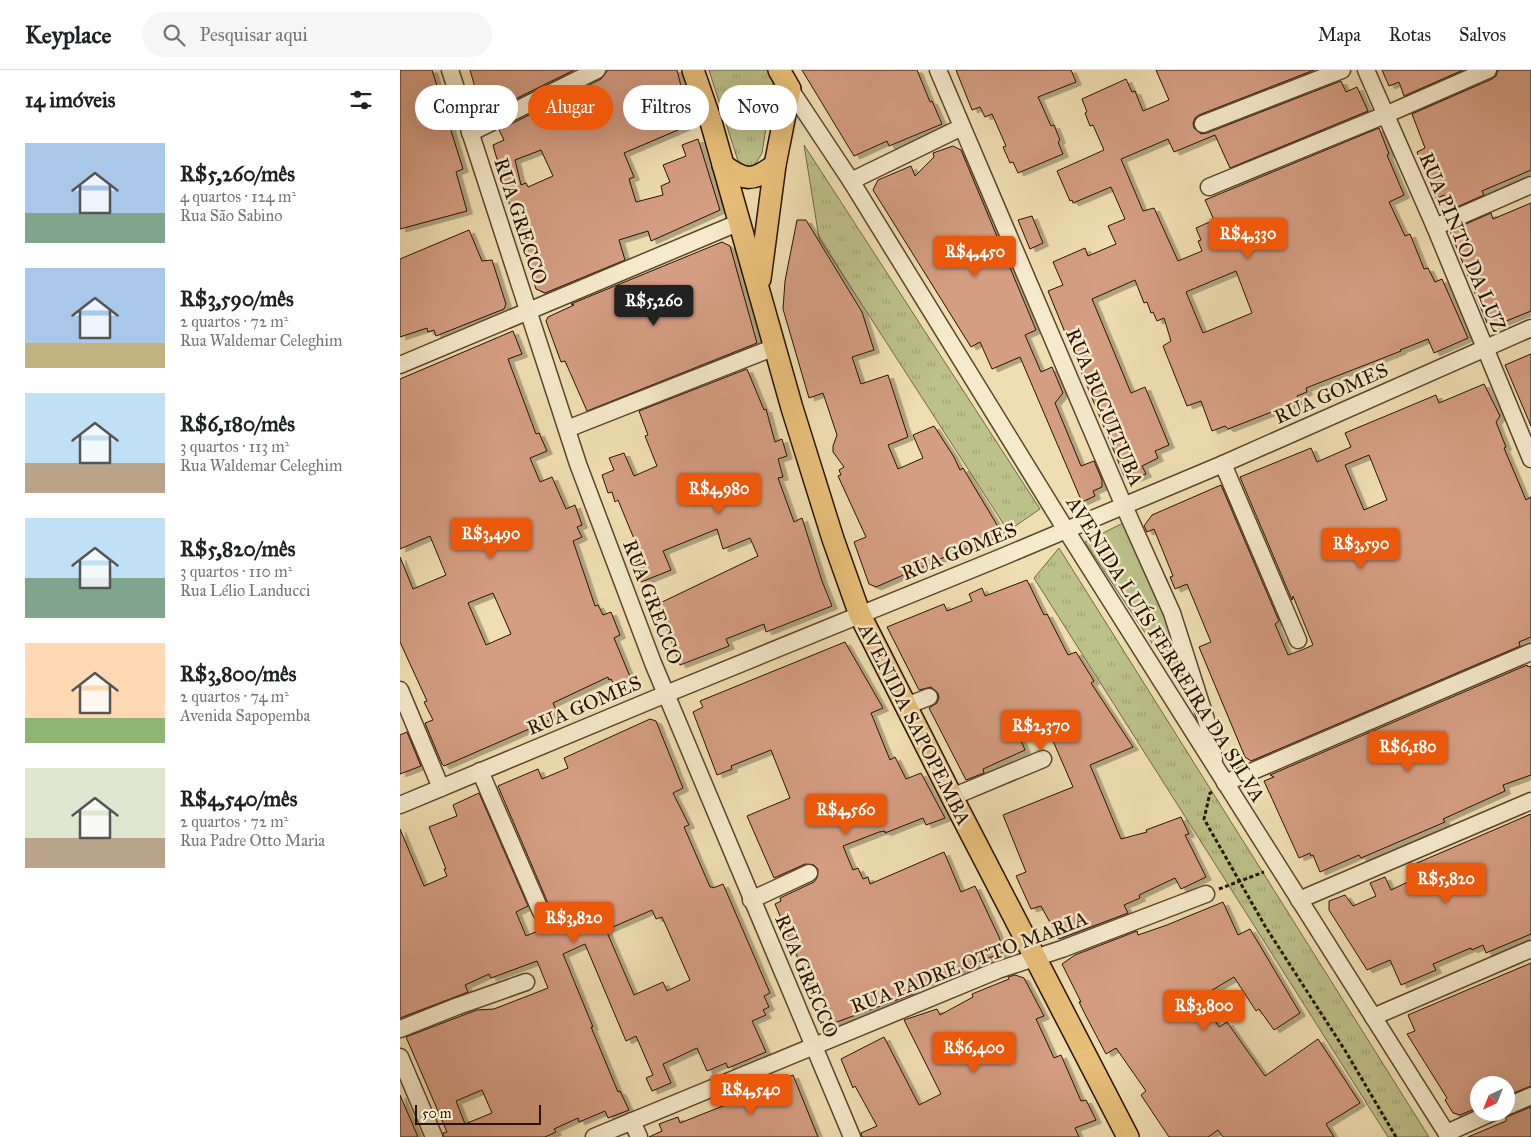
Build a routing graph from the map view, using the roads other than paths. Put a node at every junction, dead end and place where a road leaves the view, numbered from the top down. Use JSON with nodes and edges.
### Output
{"nodes":[{"id":1,"x":450,"y":70,"type":"edge"},
{"id":2,"x":597,"y":70,"type":"edge"},
{"id":3,"x":694,"y":70,"type":"edge"},
{"id":4,"x":778,"y":70,"type":"edge"},
{"id":5,"x":938,"y":70,"type":"edge"},
{"id":6,"x":1342,"y":70,"type":"edge"},
{"id":7,"x":1366,"y":70,"type":"edge"},
{"id":8,"x":1488,"y":70,"type":"edge"},
{"id":9,"x":787,"y":85,"type":"edge"},
{"id":10,"x":797,"y":100,"type":"edge"},
{"id":11,"x":1386,"y":114,"type":"junction"},
{"id":12,"x":1203,"y":124,"type":"dead end"},
{"id":13,"x":962,"y":127,"type":"junction"},
{"id":14,"x":782,"y":130,"type":"edge"},
{"id":15,"x":470,"y":133,"type":"junction"},
{"id":16,"x":723,"y":165,"type":"junction"},
{"id":17,"x":775,"y":165,"type":"junction"},
{"id":18,"x":851,"y":181,"type":"junction"},
{"id":19,"x":1531,"y":185,"type":"edge"},
{"id":20,"x":1208,"y":187,"type":"dead end"},
{"id":21,"x":740,"y":222,"type":"junction"},
{"id":22,"x":1435,"y":227,"type":"junction"},
{"id":23,"x":759,"y":287,"type":"junction"},
{"id":24,"x":528,"y":311,"type":"junction"},
{"id":25,"x":1531,"y":328,"type":"edge"},
{"id":26,"x":775,"y":347,"type":"junction"},
{"id":27,"x":1486,"y":348,"type":"junction"},
{"id":28,"x":400,"y":365,"type":"edge"},
{"id":29,"x":567,"y":429,"type":"junction"},
{"id":30,"x":1531,"y":458,"type":"edge"},
{"id":31,"x":1223,"y":464,"type":"junction"},
{"id":32,"x":1124,"y":506,"type":"junction"},
{"id":33,"x":1066,"y":530,"type":"junction"},
{"id":34,"x":860,"y":615,"type":"junction"},
{"id":35,"x":1298,"y":640,"type":"dead end"},
{"id":36,"x":1531,"y":652,"type":"edge"},
{"id":37,"x":400,"y":690,"type":"edge"},
{"id":38,"x":666,"y":694,"type":"junction"},
{"id":39,"x":929,"y":697,"type":"dead end"},
{"id":40,"x":906,"y":706,"type":"junction"},
{"id":41,"x":1043,"y":759,"type":"dead end"},
{"id":42,"x":1215,"y":766,"type":"junction"},
{"id":43,"x":480,"y":772,"type":"junction"},
{"id":44,"x":1225,"y":783,"type":"junction"},
{"id":45,"x":441,"y":788,"type":"junction"},
{"id":46,"x":952,"y":797,"type":"junction"},
{"id":47,"x":1531,"y":801,"type":"edge"},
{"id":48,"x":400,"y":805,"type":"edge"},
{"id":49,"x":808,"y":873,"type":"dead end"},
{"id":50,"x":1206,"y":894,"type":"road end"},
{"id":51,"x":751,"y":900,"type":"junction"},
{"id":52,"x":1299,"y":900,"type":"junction"},
{"id":53,"x":541,"y":912,"type":"dead end"},
{"id":54,"x":1531,"y":949,"type":"edge"},
{"id":55,"x":1034,"y":958,"type":"junction"},
{"id":56,"x":526,"y":982,"type":"dead end"},
{"id":57,"x":1373,"y":1017,"type":"junction"},
{"id":58,"x":400,"y":1029,"type":"edge"},
{"id":59,"x":813,"y":1046,"type":"junction"},
{"id":60,"x":400,"y":1057,"type":"edge"},
{"id":61,"x":1531,"y":1096,"type":"edge"},
{"id":62,"x":1515,"y":1103,"type":"edge"},
{"id":63,"x":632,"y":1121,"type":"junction"},
{"id":64,"x":1475,"y":1121,"type":"edge"},
{"id":65,"x":1448,"y":1135,"type":"edge"},
{"id":66,"x":434,"y":1137,"type":"edge"},
{"id":67,"x":594,"y":1137,"type":"edge"},
{"id":68,"x":639,"y":1137,"type":"edge"},
{"id":69,"x":852,"y":1137,"type":"edge"},
{"id":70,"x":1128,"y":1137,"type":"edge"}],
"edges":[{"from":1,"to":15,"type":"street","name":"RUA GRECCO"},
{"from":2,"to":15,"type":"street"},
{"from":3,"to":16,"type":"main road","name":"AVENIDA SAPOPEMBA"},
{"from":4,"to":9,"type":"main road"},
{"from":5,"to":13,"type":"street","name":"RUA BUCUITUBA"},
{"from":6,"to":12,"type":"street"},
{"from":7,"to":11,"type":"street","name":"RUA PINTO DA LUZ"},
{"from":8,"to":11,"type":"street"},
{"from":10,"to":18,"type":"street"},
{"from":11,"to":20,"type":"street"},
{"from":11,"to":22,"type":"street","name":"RUA PINTO DA LUZ"},
{"from":13,"to":18,"type":"street"},
{"from":13,"to":32,"type":"street","name":"RUA BUCUITUBA"},
{"from":14,"to":17,"type":"main road","name":"AVENIDA SAPOPEMBA"},
{"from":15,"to":24,"type":"street","name":"RUA GRECCO"},
{"from":16,"to":17,"type":"main road"},
{"from":16,"to":21,"type":"main road","name":"AVENIDA SAPOPEMBA"},
{"from":17,"to":23,"type":"main road","name":"AVENIDA SAPOPEMBA"},
{"from":18,"to":33,"type":"street","name":"AVENIDA LUÍS FERREIRA DA SILVA"},
{"from":19,"to":22,"type":"street"},
{"from":21,"to":23,"type":"main road","name":"AVENIDA SAPOPEMBA"},
{"from":21,"to":24,"type":"street"},
{"from":22,"to":27,"type":"street","name":"RUA PINTO DA LUZ"},
{"from":23,"to":26,"type":"main road","name":"AVENIDA SAPOPEMBA"},
{"from":24,"to":28,"type":"street"},
{"from":24,"to":29,"type":"street","name":"RUA GRECCO"},
{"from":25,"to":27,"type":"street","name":"RUA GOMES"},
{"from":26,"to":29,"type":"street"},
{"from":26,"to":34,"type":"main road","name":"AVENIDA SAPOPEMBA"},
{"from":27,"to":30,"type":"street","name":"RUA PINTO DA LUZ"},
{"from":27,"to":31,"type":"street","name":"RUA GOMES"},
{"from":29,"to":38,"type":"street","name":"RUA GRECCO"},
{"from":31,"to":32,"type":"street","name":"RUA GOMES"},
{"from":31,"to":35,"type":"street"},
{"from":32,"to":33,"type":"street","name":"RUA GOMES"},
{"from":32,"to":42,"type":"street","name":"RUA BUCUITUBA"},
{"from":33,"to":34,"type":"street","name":"RUA GOMES"},
{"from":33,"to":42,"type":"street","name":"AVENIDA LUÍS FERREIRA DA SILVA"},
{"from":34,"to":38,"type":"street","name":"RUA GOMES"},
{"from":34,"to":40,"type":"main road","name":"AVENIDA SAPOPEMBA"},
{"from":36,"to":44,"type":"street"},
{"from":37,"to":45,"type":"street"},
{"from":38,"to":43,"type":"street","name":"RUA GOMES"},
{"from":38,"to":51,"type":"street","name":"RUA GRECCO"},
{"from":39,"to":40,"type":"street"},
{"from":40,"to":46,"type":"main road","name":"AVENIDA SAPOPEMBA"},
{"from":41,"to":46,"type":"street"},
{"from":42,"to":44,"type":"street","name":"AVENIDA LUÍS FERREIRA DA SILVA"},
{"from":43,"to":45,"type":"street","name":"RUA GOMES"},
{"from":43,"to":53,"type":"street"},
{"from":44,"to":52,"type":"street","name":"AVENIDA LUÍS FERREIRA DA SILVA"},
{"from":45,"to":48,"type":"street","name":"RUA GOMES"},
{"from":46,"to":55,"type":"main road","name":"AVENIDA SAPOPEMBA"},
{"from":47,"to":52,"type":"street"},
{"from":49,"to":51,"type":"street"},
{"from":50,"to":55,"type":"street","name":"RUA PADRE OTTO MARIA"},
{"from":51,"to":59,"type":"street","name":"RUA GRECCO"},
{"from":52,"to":57,"type":"street","name":"AVENIDA LUÍS FERREIRA DA SILVA"},
{"from":54,"to":57,"type":"street"},
{"from":55,"to":59,"type":"street","name":"RUA PADRE OTTO MARIA"},
{"from":55,"to":70,"type":"main road","name":"AVENIDA SAPOPEMBA"},
{"from":56,"to":58,"type":"street"},
{"from":57,"to":65,"type":"street","name":"AVENIDA LUÍS FERREIRA DA SILVA"},
{"from":59,"to":63,"type":"street","name":"RUA PADRE OTTO MARIA"},
{"from":59,"to":69,"type":"street","name":"RUA GRECCO"},
{"from":60,"to":66,"type":"street"},
{"from":61,"to":62,"type":"street"},
{"from":63,"to":67,"type":"street","name":"RUA PADRE OTTO MARIA"},
{"from":63,"to":68,"type":"street"},
{"from":64,"to":65,"type":"street"}]}
